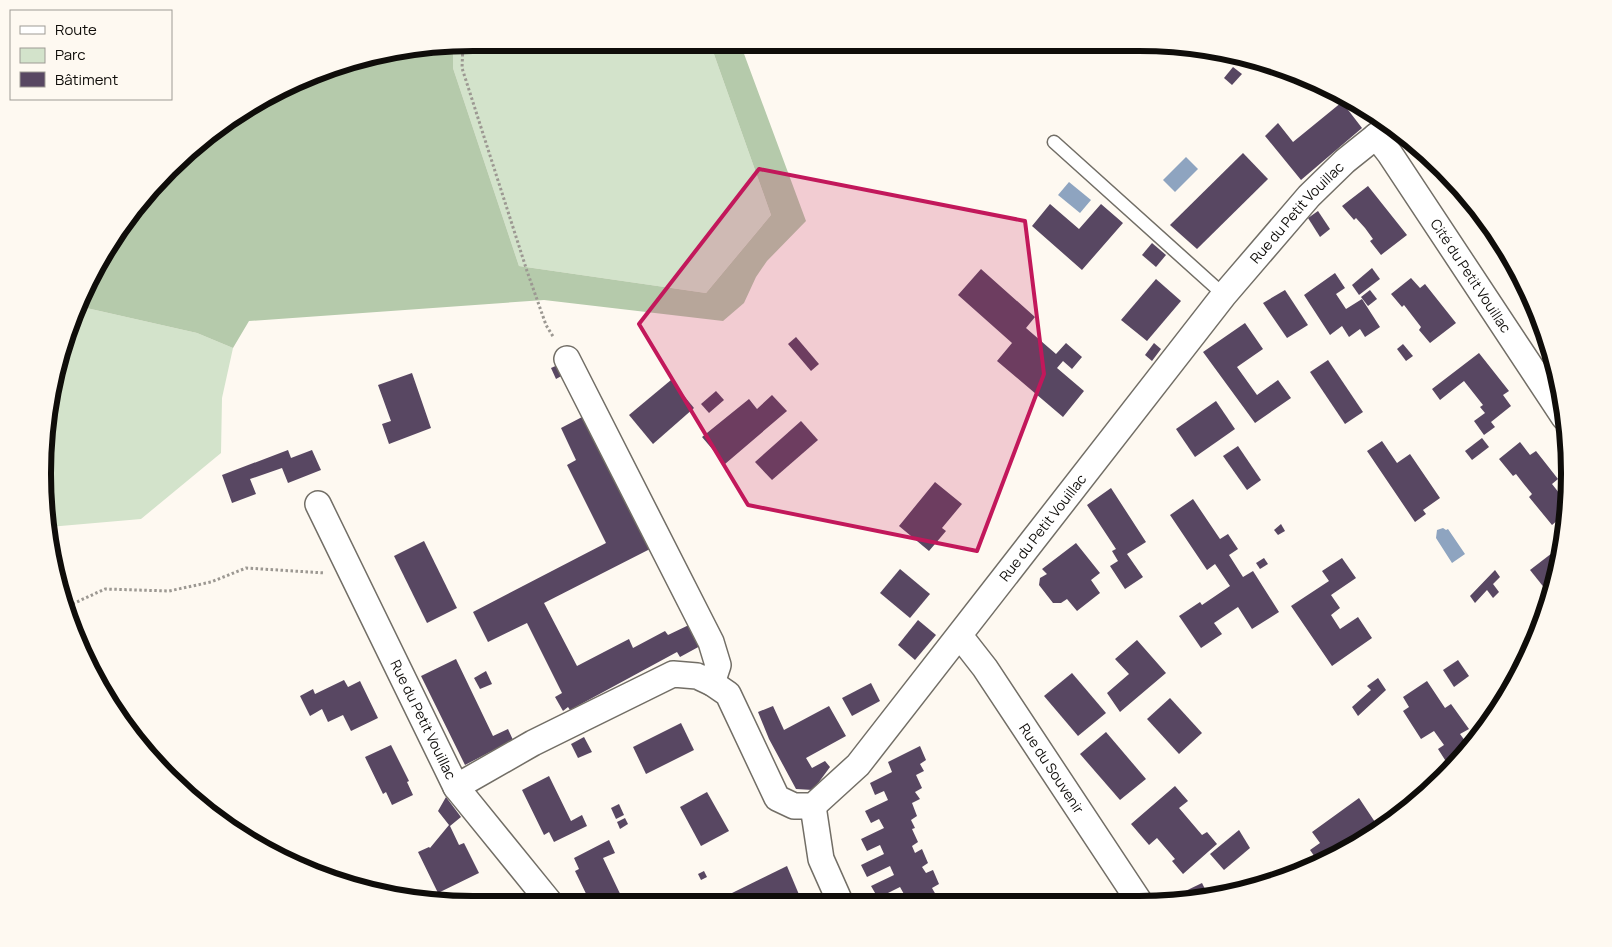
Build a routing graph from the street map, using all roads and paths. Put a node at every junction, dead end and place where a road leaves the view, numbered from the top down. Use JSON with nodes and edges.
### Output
{"nodes":[{"id":1,"x":463,"y":51,"type":"edge"},
{"id":2,"x":1383,"y":130,"type":"edge"},
{"id":3,"x":1054,"y":142,"type":"dead end"},
{"id":4,"x":1224,"y":295,"type":"junction"},
{"id":5,"x":567,"y":359,"type":"joint"},
{"id":6,"x":1555,"y":403,"type":"edge"},
{"id":7,"x":318,"y":504,"type":"dead end"},
{"id":8,"x":353,"y":574,"type":"junction"},
{"id":9,"x":72,"y":604,"type":"edge"},
{"id":10,"x":960,"y":636,"type":"junction"},
{"id":11,"x":712,"y":684,"type":"junction"},
{"id":12,"x":456,"y":787,"type":"junction"},
{"id":13,"x":813,"y":806,"type":"junction"},
{"id":14,"x":545,"y":896,"type":"edge"},
{"id":15,"x":837,"y":896,"type":"edge"},
{"id":16,"x":1136,"y":896,"type":"edge"}],
"edges":[{"from":1,"to":5,"type":"path"},
{"from":2,"to":4,"type":"street","name":"Rue du Petit Vouillac"},
{"from":2,"to":6,"type":"street","name":"Cité du Petit Vouillac"},
{"from":3,"to":4,"type":"lane"},
{"from":4,"to":10,"type":"street","name":"Rue du Petit Vouillac"},
{"from":5,"to":11,"type":"street"},
{"from":7,"to":8,"type":"street","name":"Rue du Petit Vouillac"},
{"from":8,"to":9,"type":"path"},
{"from":8,"to":12,"type":"street","name":"Rue du Petit Vouillac"},
{"from":10,"to":13,"type":"street","name":"Rue du Petit Vouillac"},
{"from":10,"to":16,"type":"street","name":"Rue du Souvenir"},
{"from":11,"to":12,"type":"street","name":"Rue du Petit Vouillac"},
{"from":11,"to":13,"type":"street","name":"Rue du Petit Vouillac"},
{"from":12,"to":14,"type":"street"},
{"from":13,"to":15,"type":"street"}]}
